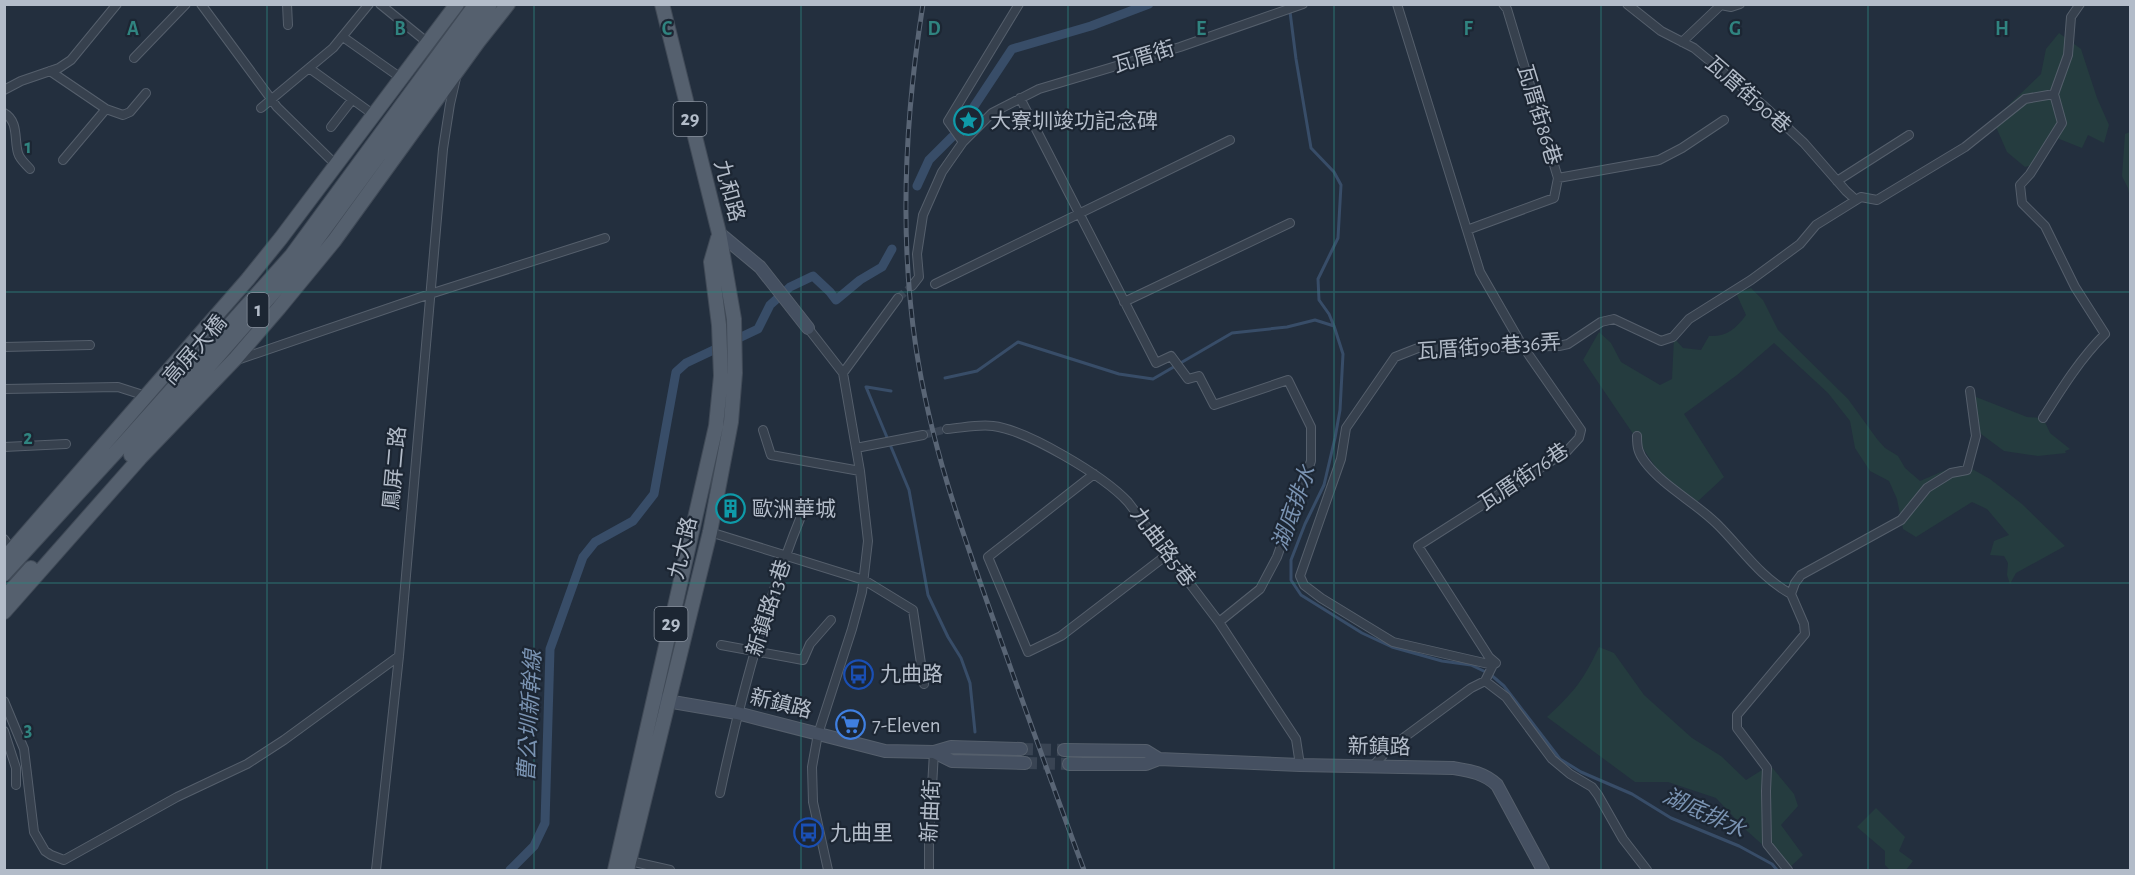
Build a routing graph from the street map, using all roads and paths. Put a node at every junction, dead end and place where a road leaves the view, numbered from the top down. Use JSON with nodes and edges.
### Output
{"nodes":[{"id":1,"x":117,"y":4,"type":"edge"},
{"id":2,"x":186,"y":4,"type":"edge"},
{"id":3,"x":201,"y":4,"type":"edge"},
{"id":4,"x":287,"y":4,"type":"edge"},
{"id":5,"x":380,"y":4,"type":"edge"},
{"id":6,"x":457,"y":4,"type":"edge"},
{"id":7,"x":476,"y":4,"type":"edge"},
{"id":8,"x":490,"y":4,"type":"edge"},
{"id":9,"x":508,"y":4,"type":"edge"},
{"id":10,"x":662,"y":4,"type":"edge"},
{"id":11,"x":1018,"y":4,"type":"edge"},
{"id":12,"x":1303,"y":4,"type":"edge"},
{"id":13,"x":1397,"y":4,"type":"edge"},
{"id":14,"x":1503,"y":4,"type":"edge"},
{"id":15,"x":1627,"y":4,"type":"edge"},
{"id":16,"x":1740,"y":4,"type":"edge"},
{"id":17,"x":2080,"y":4,"type":"edge"},
{"id":18,"x":369,"y":5,"type":"edge"},
{"id":19,"x":1721,"y":5,"type":"edge"},
{"id":20,"x":288,"y":25,"type":"dead end"},
{"id":21,"x":343,"y":37,"type":"junction"},
{"id":22,"x":1682,"y":42,"type":"junction"},
{"id":23,"x":428,"y":43,"type":"junction"},
{"id":24,"x":134,"y":58,"type":"dead end"},
{"id":25,"x":309,"y":68,"type":"junction"},
{"id":26,"x":459,"y":69,"type":"junction"},
{"id":27,"x":50,"y":71,"type":"junction"},
{"id":28,"x":401,"y":78,"type":"junction"},
{"id":29,"x":4,"y":90,"type":"edge"},
{"id":30,"x":146,"y":93,"type":"dead end"},
{"id":31,"x":2054,"y":94,"type":"junction"},
{"id":32,"x":1020,"y":98,"type":"junction"},
{"id":33,"x":352,"y":99,"type":"junction"},
{"id":34,"x":272,"y":100,"type":"junction"},
{"id":35,"x":261,"y":108,"type":"dead end"},
{"id":36,"x":106,"y":109,"type":"junction"},
{"id":37,"x":4,"y":113,"type":"edge"},
{"id":38,"x":374,"y":115,"type":"junction"},
{"id":39,"x":1724,"y":120,"type":"dead end"},
{"id":40,"x":331,"y":127,"type":"dead end"},
{"id":41,"x":1909,"y":135,"type":"dead end"},
{"id":42,"x":1230,"y":140,"type":"dead end"},
{"id":43,"x":963,"y":142,"type":"junction"},
{"id":44,"x":330,"y":159,"type":"dead end"},
{"id":45,"x":63,"y":160,"type":"dead end"},
{"id":46,"x":30,"y":169,"type":"dead end"},
{"id":47,"x":1558,"y":178,"type":"junction"},
{"id":48,"x":1837,"y":181,"type":"junction"},
{"id":49,"x":1856,"y":200,"type":"junction"},
{"id":50,"x":1079,"y":214,"type":"junction"},
{"id":51,"x":1290,"y":223,"type":"dead end"},
{"id":52,"x":1467,"y":230,"type":"junction"},
{"id":53,"x":719,"y":233,"type":"junction"},
{"id":54,"x":605,"y":238,"type":"dead end"},
{"id":55,"x":935,"y":284,"type":"dead end"},
{"id":56,"x":912,"y":286,"type":"tunnel mouth"},
{"id":57,"x":430,"y":294,"type":"junction"},
{"id":58,"x":898,"y":297,"type":"tunnel mouth"},
{"id":59,"x":1124,"y":302,"type":"junction"},
{"id":60,"x":808,"y":328,"type":"joint"},
{"id":61,"x":90,"y":345,"type":"dead end"},
{"id":62,"x":1522,"y":345,"type":"junction"},
{"id":63,"x":4,"y":347,"type":"edge"},
{"id":64,"x":236,"y":358,"type":"junction"},
{"id":65,"x":843,"y":373,"type":"junction"},
{"id":66,"x":728,"y":374,"type":"junction"},
{"id":67,"x":4,"y":389,"type":"edge"},
{"id":68,"x":1970,"y":391,"type":"dead end"},
{"id":69,"x":146,"y":396,"type":"junction"},
{"id":70,"x":2043,"y":418,"type":"dead end"},
{"id":71,"x":947,"y":429,"type":"tunnel mouth"},
{"id":72,"x":763,"y":430,"type":"dead end"},
{"id":73,"x":923,"y":435,"type":"tunnel mouth"},
{"id":74,"x":1636,"y":436,"type":"dead end"},
{"id":75,"x":66,"y":444,"type":"dead end"},
{"id":76,"x":4,"y":447,"type":"edge"},
{"id":77,"x":856,"y":448,"type":"junction"},
{"id":78,"x":860,"y":471,"type":"junction"},
{"id":79,"x":1094,"y":474,"type":"junction"},
{"id":80,"x":806,"y":504,"type":"dead end"},
{"id":81,"x":710,"y":532,"type":"junction"},
{"id":82,"x":7,"y":549,"type":"edge"},
{"id":83,"x":1168,"y":554,"type":"junction"},
{"id":84,"x":785,"y":555,"type":"junction"},
{"id":85,"x":4,"y":574,"type":"edge"},
{"id":86,"x":864,"y":580,"type":"junction"},
{"id":87,"x":1791,"y":594,"type":"junction"},
{"id":88,"x":4,"y":598,"type":"edge"},
{"id":89,"x":4,"y":612,"type":"edge"},
{"id":90,"x":831,"y":620,"type":"dead end"},
{"id":91,"x":1219,"y":622,"type":"junction"},
{"id":92,"x":721,"y":645,"type":"dead end"},
{"id":93,"x":755,"y":651,"type":"junction"},
{"id":94,"x":399,"y":656,"type":"junction"},
{"id":95,"x":1493,"y":666,"type":"junction"},
{"id":96,"x":1485,"y":681,"type":"junction"},
{"id":97,"x":924,"y":684,"type":"dead end"},
{"id":98,"x":654,"y":698,"type":"junction"},
{"id":99,"x":4,"y":701,"type":"edge"},
{"id":100,"x":669,"y":701,"type":"junction"},
{"id":101,"x":736,"y":713,"type":"junction"},
{"id":102,"x":4,"y":731,"type":"edge"},
{"id":103,"x":818,"y":734,"type":"junction"},
{"id":104,"x":1021,"y":749,"type":"tunnel mouth"},
{"id":105,"x":1064,"y":750,"type":"tunnel mouth"},
{"id":106,"x":934,"y":752,"type":"junction"},
{"id":107,"x":1159,"y":759,"type":"junction"},
{"id":108,"x":1024,"y":763,"type":"tunnel mouth"},
{"id":109,"x":1069,"y":764,"type":"tunnel mouth"},
{"id":110,"x":1300,"y":765,"type":"junction"},
{"id":111,"x":1372,"y":767,"type":"junction"},
{"id":112,"x":16,"y":785,"type":"dead end"},
{"id":113,"x":720,"y":793,"type":"dead end"},
{"id":114,"x":629,"y":866,"type":"edge"},
{"id":115,"x":376,"y":870,"type":"edge"},
{"id":116,"x":615,"y":870,"type":"edge"},
{"id":117,"x":670,"y":870,"type":"edge"},
{"id":118,"x":828,"y":870,"type":"edge"},
{"id":119,"x":929,"y":870,"type":"edge"},
{"id":120,"x":1543,"y":870,"type":"edge"},
{"id":121,"x":1647,"y":870,"type":"edge"},
{"id":122,"x":1788,"y":870,"type":"edge"}],
"edges":[{"from":1,"to":27,"type":"street"},
{"from":2,"to":24,"type":"street"},
{"from":3,"to":34,"type":"street"},
{"from":4,"to":20,"type":"street"},
{"from":5,"to":23,"type":"street"},
{"from":6,"to":23,"type":"main road","number":"1"},
{"from":7,"to":85,"type":"main road","name":"高屏大橋","number":"1"},
{"from":8,"to":88,"type":"main road","name":"高屏大橋","number":"1"},
{"from":9,"to":26,"type":"main road","name":"鳳屏二路","number":"1"},
{"from":10,"to":53,"type":"main road","name":"九和路","number":"29"},
{"from":11,"to":43,"type":"street"},
{"from":12,"to":32,"type":"street","name":"瓦厝街"},
{"from":13,"to":52,"type":"street"},
{"from":14,"to":47,"type":"street","name":"瓦厝街86巷"},
{"from":15,"to":22,"type":"street","name":"瓦厝街90巷"},
{"from":16,"to":19,"type":"street"},
{"from":17,"to":31,"type":"street"},
{"from":18,"to":21,"type":"street"},
{"from":19,"to":22,"type":"street"},
{"from":21,"to":25,"type":"street"},
{"from":21,"to":28,"type":"street"},
{"from":22,"to":48,"type":"street","name":"瓦厝街90巷"},
{"from":23,"to":28,"type":"main road","number":"1"},
{"from":25,"to":33,"type":"street"},
{"from":25,"to":34,"type":"street"},
{"from":26,"to":57,"type":"street","name":"鳳屏二路"},
{"from":26,"to":64,"type":"main road","name":"鳳屏二路","number":"1"},
{"from":27,"to":29,"type":"street"},
{"from":27,"to":36,"type":"street"},
{"from":28,"to":38,"type":"main road","number":"1"},
{"from":30,"to":36,"type":"street"},
{"from":31,"to":49,"type":"street"},
{"from":31,"to":70,"type":"street"},
{"from":32,"to":43,"type":"street","name":"瓦厝街"},
{"from":32,"to":50,"type":"street"},
{"from":33,"to":38,"type":"street"},
{"from":33,"to":40,"type":"street"},
{"from":34,"to":35,"type":"street"},
{"from":34,"to":44,"type":"street"},
{"from":36,"to":45,"type":"street"},
{"from":37,"to":46,"type":"street"},
{"from":38,"to":69,"type":"main road","number":"1"},
{"from":39,"to":47,"type":"street"},
{"from":41,"to":48,"type":"street"},
{"from":42,"to":50,"type":"street"},
{"from":43,"to":56,"type":"street","name":"瓦厝街"},
{"from":47,"to":52,"type":"street","name":"瓦厝街86巷"},
{"from":48,"to":49,"type":"street","name":"瓦厝街90巷"},
{"from":49,"to":62,"type":"street","name":"瓦厝街90巷36弄"},
{"from":50,"to":55,"type":"street"},
{"from":50,"to":59,"type":"street"},
{"from":51,"to":59,"type":"street"},
{"from":52,"to":62,"type":"street","name":"瓦厝街76巷"},
{"from":53,"to":60,"type":"street"},
{"from":53,"to":66,"type":"main road","name":"九和路","number":"29"},
{"from":53,"to":66,"type":"main road","number":"29"},
{"from":54,"to":57,"type":"street"},
{"from":57,"to":64,"type":"street"},
{"from":57,"to":94,"type":"street","name":"鳳屏二路"},
{"from":58,"to":65,"type":"street"},
{"from":59,"to":91,"type":"street"},
{"from":60,"to":65,"type":"street"},
{"from":61,"to":63,"type":"street"},
{"from":62,"to":95,"type":"street","name":"瓦厝街76巷"},
{"from":62,"to":95,"type":"street","name":"瓦厝街90巷36弄"},
{"from":64,"to":89,"type":"main road","name":"鳳屏二路","number":"1"},
{"from":65,"to":77,"type":"street"},
{"from":66,"to":81,"type":"main road","name":"九大路","number":"29"},
{"from":66,"to":98,"type":"main road","name":"九大路","number":"29"},
{"from":67,"to":69,"type":"street"},
{"from":68,"to":87,"type":"street"},
{"from":69,"to":82,"type":"main road","number":"1"},
{"from":71,"to":79,"type":"street","name":"九曲路5巷"},
{"from":72,"to":78,"type":"street"},
{"from":73,"to":77,"type":"street"},
{"from":74,"to":87,"type":"street"},
{"from":75,"to":76,"type":"street"},
{"from":77,"to":78,"type":"street"},
{"from":78,"to":86,"type":"street"},
{"from":79,"to":83,"type":"street","name":"九曲路5巷"},
{"from":79,"to":83,"type":"street"},
{"from":80,"to":84,"type":"street","name":"新鎮路13巷"},
{"from":81,"to":84,"type":"street"},
{"from":81,"to":100,"type":"main road","name":"九大路","number":"29"},
{"from":83,"to":91,"type":"street","name":"九曲路5巷"},
{"from":84,"to":86,"type":"street"},
{"from":84,"to":93,"type":"street","name":"新鎮路13巷"},
{"from":86,"to":97,"type":"street"},
{"from":86,"to":103,"type":"street"},
{"from":87,"to":122,"type":"street"},
{"from":90,"to":93,"type":"street"},
{"from":91,"to":110,"type":"street","name":"九曲路5巷"},
{"from":92,"to":93,"type":"street"},
{"from":93,"to":101,"type":"street","name":"新鎮路13巷"},
{"from":94,"to":99,"type":"street"},
{"from":94,"to":115,"type":"street","name":"鳳屏二路"},
{"from":95,"to":96,"type":"street"},
{"from":96,"to":111,"type":"street"},
{"from":96,"to":121,"type":"street"},
{"from":98,"to":100,"type":"street","name":"新鎮路"},
{"from":98,"to":116,"type":"main road","name":"九大路","number":"29"},
{"from":100,"to":101,"type":"street","name":"新鎮路"},
{"from":100,"to":114,"type":"main road","name":"九大路","number":"29"},
{"from":101,"to":103,"type":"street","name":"新鎮路"},
{"from":101,"to":113,"type":"street","name":"新鎮路13巷"},
{"from":102,"to":112,"type":"street"},
{"from":103,"to":106,"type":"street","name":"新鎮路"},
{"from":103,"to":118,"type":"street"},
{"from":104,"to":106,"type":"street","name":"新鎮路"},
{"from":105,"to":107,"type":"street","name":"新鎮路"},
{"from":106,"to":108,"type":"street","name":"新鎮路"},
{"from":106,"to":119,"type":"street","name":"新曲街"},
{"from":107,"to":109,"type":"street","name":"新鎮路"},
{"from":107,"to":110,"type":"street","name":"新鎮路"},
{"from":110,"to":111,"type":"street","name":"新鎮路"},
{"from":111,"to":120,"type":"street","name":"新鎮路"},
{"from":114,"to":117,"type":"street"}]}
